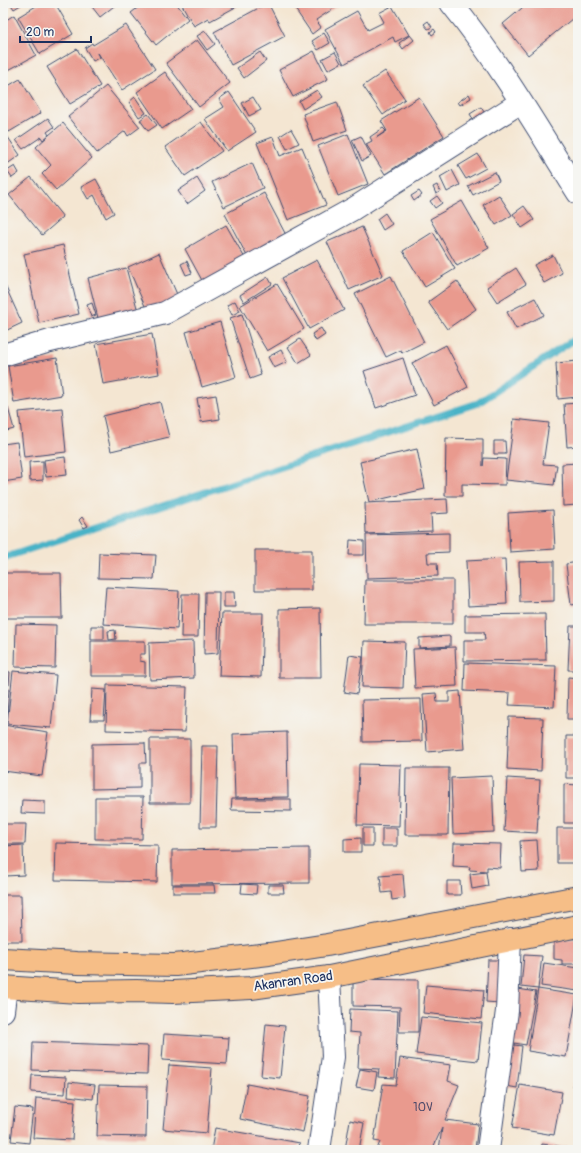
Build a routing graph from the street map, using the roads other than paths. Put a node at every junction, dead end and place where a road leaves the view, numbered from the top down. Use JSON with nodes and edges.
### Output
{"nodes":[{"id":1,"x":451,"y":3,"type":"edge"},
{"id":2,"x":521,"y":102,"type":"junction"},
{"id":3,"x":578,"y":193,"type":"edge"},
{"id":4,"x":3,"y":355,"type":"edge"},
{"id":5,"x":578,"y":897,"type":"edge"},
{"id":6,"x":578,"y":926,"type":"edge"},
{"id":7,"x":510,"y":939,"type":"junction"},
{"id":8,"x":3,"y":958,"type":"edge"},
{"id":9,"x":329,"y":977,"type":"junction"},
{"id":10,"x":4,"y":987,"type":"edge"},
{"id":11,"x":3,"y":1011,"type":"edge"},
{"id":12,"x":318,"y":1150,"type":"edge"},
{"id":13,"x":488,"y":1150,"type":"edge"}],
"edges":[{"from":1,"to":2,"type":"street"},
{"from":2,"to":3,"type":"street"},
{"from":2,"to":4,"type":"street"},
{"from":5,"to":8,"type":"main road"},
{"from":6,"to":7,"type":"main road","name":"Akanran Road"},
{"from":7,"to":9,"type":"main road","name":"Akanran Road"},
{"from":7,"to":13,"type":"street"},
{"from":9,"to":10,"type":"main road","name":"Akanran Road"},
{"from":9,"to":12,"type":"street"},
{"from":10,"to":11,"type":"street"}]}
